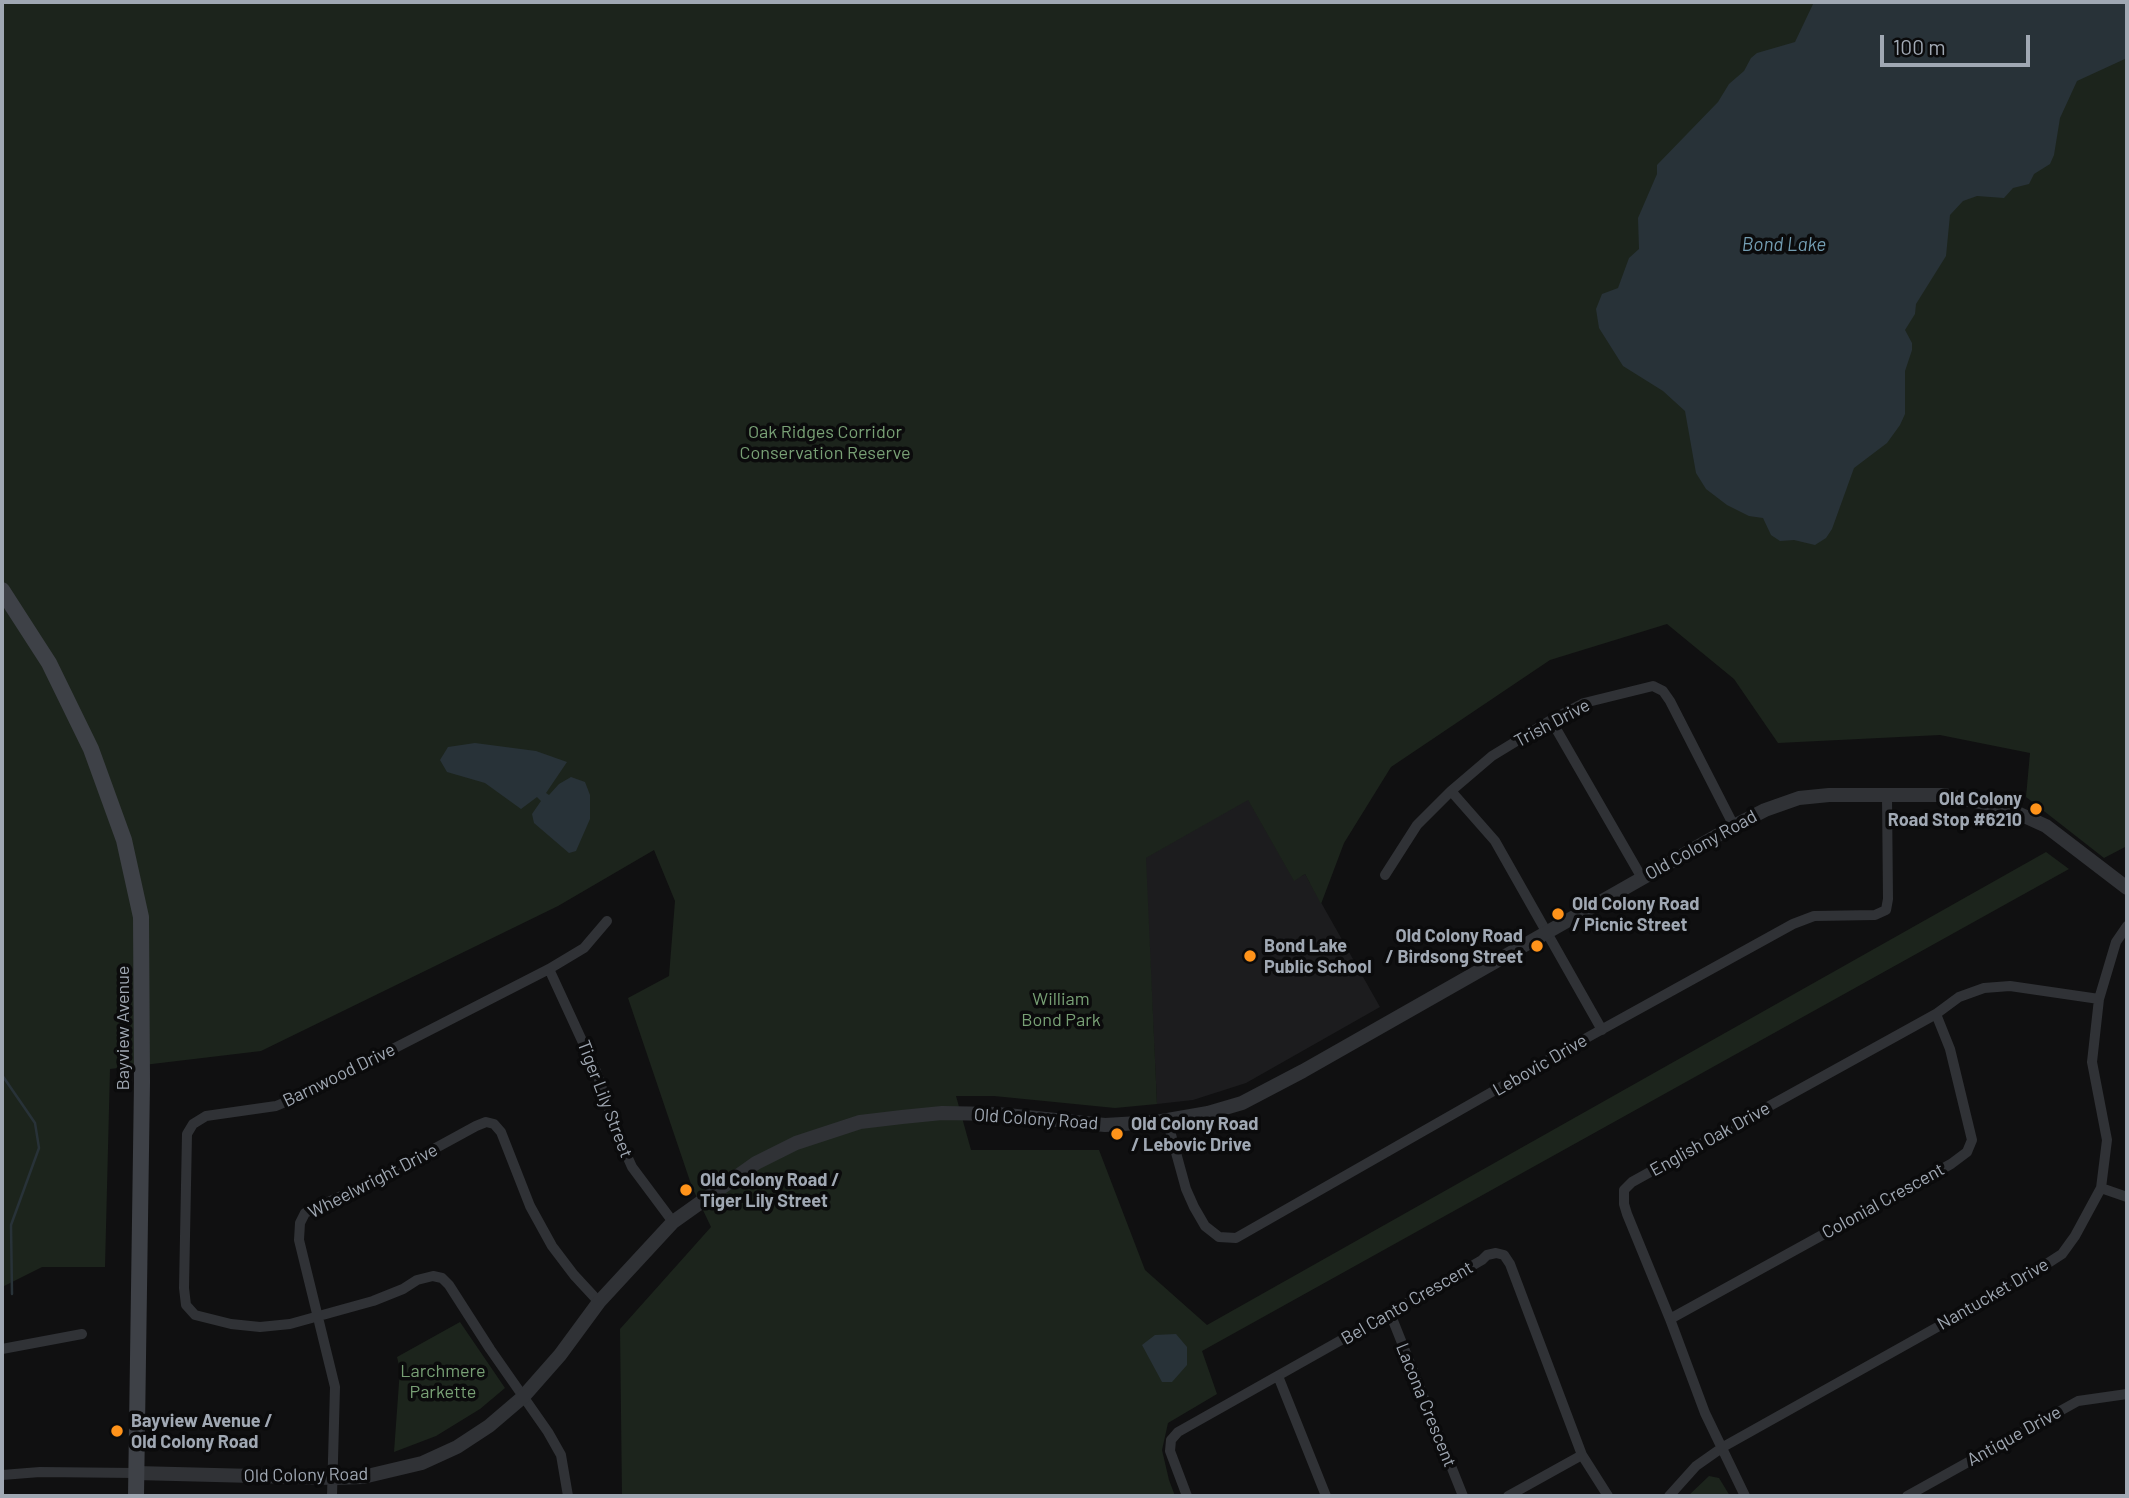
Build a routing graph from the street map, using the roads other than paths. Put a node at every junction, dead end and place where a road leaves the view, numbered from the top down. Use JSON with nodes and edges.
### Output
{"nodes":[{"id":1,"x":2,"y":590,"type":"edge"},
{"id":2,"x":1551,"y":720,"type":"junction"},
{"id":3,"x":1451,"y":790,"type":"junction"},
{"id":4,"x":1888,"y":797,"type":"junction"},
{"id":5,"x":1734,"y":826,"type":"junction"},
{"id":6,"x":1385,"y":875,"type":"dead end"},
{"id":7,"x":1642,"y":878,"type":"junction"},
{"id":8,"x":2127,"y":888,"type":"edge"},
{"id":9,"x":607,"y":921,"type":"dead end"},
{"id":10,"x":2127,"y":926,"type":"edge"},
{"id":11,"x":1548,"y":932,"type":"junction"},
{"id":12,"x":550,"y":969,"type":"junction"},
{"id":13,"x":2099,"y":999,"type":"junction"},
{"id":14,"x":1936,"y":1014,"type":"junction"},
{"id":15,"x":1602,"y":1030,"type":"junction"},
{"id":16,"x":1167,"y":1120,"type":"junction"},
{"id":17,"x":2101,"y":1188,"type":"junction"},
{"id":18,"x":2127,"y":1197,"type":"edge"},
{"id":19,"x":674,"y":1222,"type":"junction"},
{"id":20,"x":600,"y":1302,"type":"junction"},
{"id":21,"x":1390,"y":1313,"type":"junction"},
{"id":22,"x":319,"y":1316,"type":"junction"},
{"id":23,"x":1670,"y":1319,"type":"junction"},
{"id":24,"x":82,"y":1334,"type":"dead end"},
{"id":25,"x":2,"y":1349,"type":"edge"},
{"id":26,"x":1278,"y":1376,"type":"junction"},
{"id":27,"x":2127,"y":1394,"type":"edge"},
{"id":28,"x":523,"y":1397,"type":"junction"},
{"id":29,"x":1723,"y":1447,"type":"junction"},
{"id":30,"x":1582,"y":1455,"type":"junction"},
{"id":31,"x":136,"y":1473,"type":"junction"},
{"id":32,"x":2,"y":1475,"type":"edge"},
{"id":33,"x":333,"y":1478,"type":"junction"},
{"id":34,"x":136,"y":1496,"type":"edge"},
{"id":35,"x":332,"y":1496,"type":"edge"},
{"id":36,"x":568,"y":1496,"type":"edge"},
{"id":37,"x":1187,"y":1496,"type":"edge"},
{"id":38,"x":1326,"y":1496,"type":"edge"},
{"id":39,"x":1463,"y":1496,"type":"edge"},
{"id":40,"x":1508,"y":1496,"type":"edge"},
{"id":41,"x":1608,"y":1496,"type":"edge"},
{"id":42,"x":1668,"y":1496,"type":"edge"},
{"id":43,"x":1745,"y":1496,"type":"edge"},
{"id":44,"x":1907,"y":1496,"type":"edge"}],
"edges":[{"from":1,"to":31,"type":"main road","name":"Bayview Avenue"},
{"from":2,"to":3,"type":"street","name":"Trish Drive"},
{"from":2,"to":5,"type":"street","name":"Trish Drive"},
{"from":2,"to":7,"type":"street"},
{"from":3,"to":6,"type":"street","name":"Trish Drive"},
{"from":3,"to":11,"type":"street"},
{"from":4,"to":5,"type":"street","name":"Old Colony Road"},
{"from":4,"to":8,"type":"street","name":"Old Colony Road"},
{"from":4,"to":15,"type":"street","name":"Lebovic Drive"},
{"from":5,"to":7,"type":"street","name":"Old Colony Road"},
{"from":7,"to":11,"type":"street","name":"Old Colony Road"},
{"from":9,"to":12,"type":"street","name":"Barnwood Drive"},
{"from":10,"to":13,"type":"street","name":"Nantucket Drive"},
{"from":11,"to":15,"type":"street"},
{"from":11,"to":16,"type":"street","name":"Old Colony Road"},
{"from":12,"to":19,"type":"street","name":"Tiger Lily Street"},
{"from":12,"to":22,"type":"street","name":"Barnwood Drive"},
{"from":13,"to":14,"type":"street","name":"English Oak Drive"},
{"from":13,"to":17,"type":"street","name":"Nantucket Drive"},
{"from":14,"to":23,"type":"street","name":"Colonial Crescent"},
{"from":14,"to":23,"type":"street","name":"English Oak Drive"},
{"from":15,"to":16,"type":"street","name":"Lebovic Drive"},
{"from":16,"to":19,"type":"street","name":"Old Colony Road"},
{"from":17,"to":18,"type":"street"},
{"from":17,"to":29,"type":"street","name":"Nantucket Drive"},
{"from":19,"to":20,"type":"street","name":"Old Colony Road"},
{"from":20,"to":22,"type":"street","name":"Wheelwright Drive"},
{"from":20,"to":28,"type":"street","name":"Old Colony Road"},
{"from":21,"to":26,"type":"street","name":"Bel Canto Crescent"},
{"from":21,"to":30,"type":"street","name":"Bel Canto Crescent"},
{"from":21,"to":39,"type":"street","name":"Lacona Crescent"},
{"from":22,"to":28,"type":"street","name":"Barnwood Drive"},
{"from":22,"to":33,"type":"street","name":"Wheelwright Drive"},
{"from":23,"to":29,"type":"street","name":"English Oak Drive"},
{"from":24,"to":25,"type":"street"},
{"from":26,"to":37,"type":"street","name":"Bel Canto Crescent"},
{"from":26,"to":38,"type":"street"},
{"from":27,"to":44,"type":"street","name":"Antique Drive"},
{"from":28,"to":33,"type":"street","name":"Old Colony Road"},
{"from":28,"to":36,"type":"street"},
{"from":29,"to":42,"type":"street","name":"Nantucket Drive"},
{"from":29,"to":43,"type":"street","name":"English Oak Drive"},
{"from":30,"to":40,"type":"street"},
{"from":30,"to":41,"type":"street","name":"Bel Canto Crescent"},
{"from":31,"to":32,"type":"street"},
{"from":31,"to":33,"type":"street","name":"Old Colony Road"},
{"from":31,"to":34,"type":"main road","name":"Bayview Avenue"},
{"from":33,"to":35,"type":"street","name":"Wheelwright Drive"}]}
